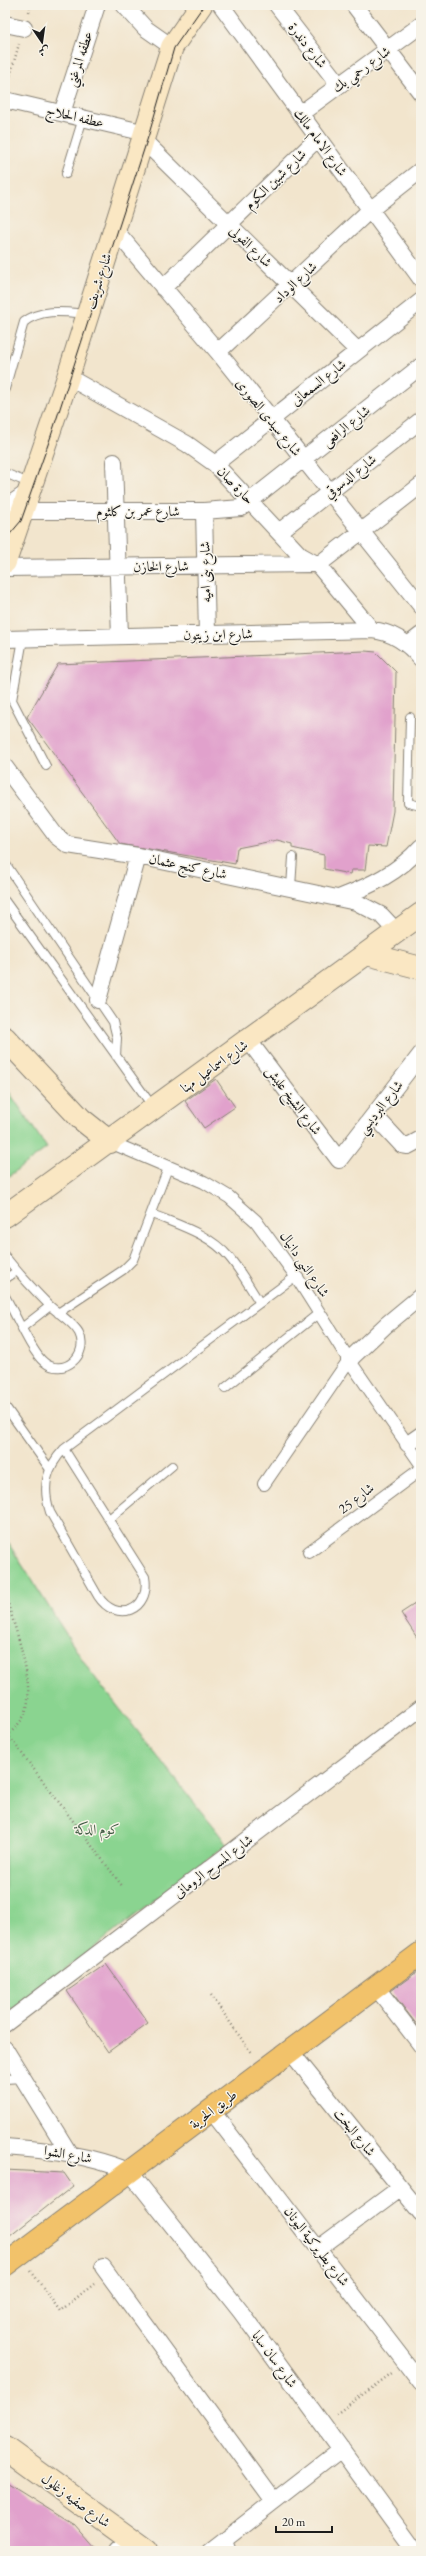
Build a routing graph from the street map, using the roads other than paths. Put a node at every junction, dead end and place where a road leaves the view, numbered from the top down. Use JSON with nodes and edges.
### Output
{"nodes":[{"id":1,"x":97,"y":5,"type":"edge"},
{"id":2,"x":124,"y":5,"type":"edge"},
{"id":3,"x":201,"y":5,"type":"edge"},
{"id":4,"x":221,"y":5,"type":"edge"},
{"id":5,"x":277,"y":5,"type":"edge"},
{"id":6,"x":354,"y":5,"type":"edge"},
{"id":7,"x":5,"y":24,"type":"edge"},
{"id":8,"x":421,"y":25,"type":"edge"},
{"id":9,"x":24,"y":28,"type":"road end"},
{"id":10,"x":172,"y":47,"type":"junction"},
{"id":11,"x":388,"y":50,"type":"junction"},
{"id":12,"x":339,"y":85,"type":"junction"},
{"id":13,"x":6,"y":92,"type":"edge"},
{"id":14,"x":421,"y":93,"type":"edge"},
{"id":15,"x":62,"y":113,"type":"junction"},
{"id":16,"x":300,"y":114,"type":"junction"},
{"id":17,"x":83,"y":118,"type":"junction"},
{"id":18,"x":145,"y":137,"type":"junction"},
{"id":19,"x":318,"y":138,"type":"junction"},
{"id":20,"x":66,"y":174,"type":"dead end"},
{"id":21,"x":418,"y":177,"type":"edge"},
{"id":22,"x":370,"y":210,"type":"junction"},
{"id":23,"x":229,"y":224,"type":"junction"},
{"id":24,"x":115,"y":230,"type":"junction"},
{"id":25,"x":421,"y":279,"type":"edge"},
{"id":26,"x":291,"y":285,"type":"junction"},
{"id":27,"x":163,"y":288,"type":"junction"},
{"id":28,"x":421,"y":301,"type":"edge"},
{"id":29,"x":88,"y":314,"type":"junction"},
{"id":30,"x":358,"y":351,"type":"junction"},
{"id":31,"x":218,"y":352,"type":"junction"},
{"id":32,"x":421,"y":366,"type":"edge"},
{"id":33,"x":68,"y":377,"type":"junction"},
{"id":34,"x":5,"y":389,"type":"edge"},
{"id":35,"x":271,"y":419,"type":"junction"},
{"id":36,"x":421,"y":420,"type":"edge"},
{"id":37,"x":304,"y":460,"type":"junction"},
{"id":38,"x":114,"y":462,"type":"dead end"},
{"id":39,"x":215,"y":464,"type":"junction"},
{"id":40,"x":5,"y":473,"type":"edge"},
{"id":41,"x":329,"y":492,"type":"junction"},
{"id":42,"x":418,"y":493,"type":"edge"},
{"id":43,"x":22,"y":499,"type":"edge"},
{"id":44,"x":252,"y":501,"type":"junction"},
{"id":45,"x":116,"y":511,"type":"junction"},
{"id":46,"x":204,"y":511,"type":"junction"},
{"id":47,"x":361,"y":531,"type":"junction"},
{"id":48,"x":279,"y":532,"type":"junction"},
{"id":49,"x":5,"y":562,"type":"edge"},
{"id":50,"x":318,"y":564,"type":"junction"},
{"id":51,"x":205,"y":565,"type":"junction"},
{"id":52,"x":118,"y":566,"type":"junction"},
{"id":53,"x":5,"y":568,"type":"edge"},
{"id":54,"x":421,"y":606,"type":"edge"},
{"id":55,"x":372,"y":630,"type":"junction"},
{"id":56,"x":207,"y":634,"type":"junction"},
{"id":57,"x":421,"y":635,"type":"edge"},
{"id":58,"x":120,"y":636,"type":"junction"},
{"id":59,"x":23,"y":638,"type":"junction"},
{"id":60,"x":5,"y":639,"type":"edge"},
{"id":61,"x":408,"y":645,"type":"junction"},
{"id":62,"x":421,"y":660,"type":"edge"},
{"id":63,"x":410,"y":717,"type":"dead end"},
{"id":64,"x":46,"y":766,"type":"dead end"},
{"id":65,"x":5,"y":767,"type":"edge"},
{"id":66,"x":421,"y":806,"type":"edge"},
{"id":67,"x":421,"y":847,"type":"edge"},
{"id":68,"x":138,"y":856,"type":"junction"},
{"id":69,"x":293,"y":857,"type":"dead end"},
{"id":70,"x":5,"y":863,"type":"edge"},
{"id":71,"x":292,"y":887,"type":"junction"},
{"id":72,"x":339,"y":898,"type":"junction"},
{"id":73,"x":5,"y":901,"type":"edge"},
{"id":74,"x":421,"y":914,"type":"edge"},
{"id":75,"x":397,"y":932,"type":"junction"},
{"id":76,"x":367,"y":954,"type":"junction"},
{"id":77,"x":421,"y":968,"type":"edge"},
{"id":78,"x":98,"y":1000,"type":"junction"},
{"id":79,"x":5,"y":1038,"type":"edge"},
{"id":80,"x":249,"y":1041,"type":"junction"},
{"id":81,"x":421,"y":1054,"type":"edge"},
{"id":82,"x":116,"y":1056,"type":"junction"},
{"id":83,"x":154,"y":1109,"type":"junction"},
{"id":84,"x":374,"y":1115,"type":"junction"},
{"id":85,"x":421,"y":1139,"type":"edge"},
{"id":86,"x":110,"y":1142,"type":"junction"},
{"id":87,"x":339,"y":1160,"type":"joint"},
{"id":88,"x":168,"y":1168,"type":"junction"},
{"id":89,"x":152,"y":1214,"type":"junction"},
{"id":90,"x":5,"y":1216,"type":"edge"},
{"id":91,"x":5,"y":1256,"type":"edge"},
{"id":92,"x":17,"y":1271,"type":"junction"},
{"id":93,"x":296,"y":1276,"type":"junction"},
{"id":94,"x":5,"y":1279,"type":"edge"},
{"id":95,"x":5,"y":1296,"type":"edge"},
{"id":96,"x":421,"y":1296,"type":"edge"},
{"id":97,"x":260,"y":1303,"type":"junction"},
{"id":98,"x":50,"y":1306,"type":"junction"},
{"id":99,"x":58,"y":1313,"type":"junction"},
{"id":100,"x":319,"y":1313,"type":"junction"},
{"id":101,"x":23,"y":1327,"type":"junction"},
{"id":102,"x":349,"y":1360,"type":"junction"},
{"id":103,"x":225,"y":1388,"type":"dead end"},
{"id":104,"x":5,"y":1406,"type":"edge"},
{"id":105,"x":414,"y":1439,"type":"edge"},
{"id":106,"x":64,"y":1449,"type":"junction"},
{"id":107,"x":421,"y":1464,"type":"edge"},
{"id":108,"x":172,"y":1466,"type":"dead end"},
{"id":109,"x":50,"y":1468,"type":"junction"},
{"id":110,"x":421,"y":1469,"type":"edge"},
{"id":111,"x":264,"y":1484,"type":"dead end"},
{"id":112,"x":109,"y":1519,"type":"junction"},
{"id":113,"x":309,"y":1552,"type":"dead end"},
{"id":114,"x":421,"y":1708,"type":"edge"},
{"id":115,"x":421,"y":1953,"type":"edge"},
{"id":116,"x":376,"y":1987,"type":"junction"},
{"id":117,"x":5,"y":2024,"type":"edge"},
{"id":118,"x":421,"y":2045,"type":"edge"},
{"id":119,"x":5,"y":2049,"type":"edge"},
{"id":120,"x":290,"y":2051,"type":"junction"},
{"id":121,"x":23,"y":2078,"type":"junction"},
{"id":122,"x":5,"y":2079,"type":"edge"},
{"id":123,"x":211,"y":2110,"type":"junction"},
{"id":124,"x":5,"y":2147,"type":"edge"},
{"id":125,"x":69,"y":2153,"type":"junction"},
{"id":126,"x":129,"y":2171,"type":"junction"},
{"id":127,"x":400,"y":2188,"type":"junction"},
{"id":128,"x":418,"y":2202,"type":"edge"},
{"id":129,"x":319,"y":2248,"type":"junction"},
{"id":130,"x":12,"y":2259,"type":"edge"},
{"id":131,"x":105,"y":2271,"type":"road end"},
{"id":132,"x":416,"y":2373,"type":"edge"},
{"id":133,"x":5,"y":2448,"type":"edge"},
{"id":134,"x":341,"y":2449,"type":"junction"},
{"id":135,"x":274,"y":2501,"type":"junction"},
{"id":136,"x":229,"y":2545,"type":"edge"},
{"id":137,"x":132,"y":2548,"type":"edge"},
{"id":138,"x":210,"y":2551,"type":"edge"},
{"id":139,"x":415,"y":2551,"type":"edge"}],
"edges":[{"from":1,"to":15,"type":"street","name":"عطفه المرغني"},
{"from":2,"to":10,"type":"street"},
{"from":3,"to":10,"type":"main road","name":"شارع شريف"},
{"from":4,"to":16,"type":"street","name":"شارع الامام مالك"},
{"from":5,"to":12,"type":"street","name":"شارع دندرة"},
{"from":6,"to":11,"type":"street"},
{"from":7,"to":9,"type":"street"},
{"from":8,"to":11,"type":"street","name":"شارع رحمي بك"},
{"from":10,"to":18,"type":"main road","name":"شارع شريف"},
{"from":11,"to":12,"type":"street","name":"شارع رحمي بك"},
{"from":11,"to":14,"type":"street"},
{"from":12,"to":16,"type":"street","name":"شارع رحمي بك"},
{"from":13,"to":15,"type":"street","name":"عطفه الحلاج"},
{"from":15,"to":17,"type":"street","name":"عطفه الحلاج"},
{"from":16,"to":19,"type":"street","name":"شارع الامام مالك"},
{"from":17,"to":18,"type":"street","name":"عطفه الحلاج"},
{"from":17,"to":20,"type":"lane"},
{"from":18,"to":23,"type":"street","name":"شارع الفولى"},
{"from":18,"to":24,"type":"main road","name":"شارع شريف"},
{"from":19,"to":22,"type":"street","name":"شارع الامام مالك"},
{"from":19,"to":23,"type":"street","name":"شارع شبين الكوم"},
{"from":21,"to":22,"type":"street","name":"شارع الوداد"},
{"from":22,"to":25,"type":"street","name":"شارع الامام مالك"},
{"from":22,"to":26,"type":"street","name":"شارع الوداد"},
{"from":23,"to":26,"type":"street","name":"شارع الفولى"},
{"from":23,"to":27,"type":"street","name":"شارع شبين الكوم"},
{"from":24,"to":27,"type":"street","name":"شارع سيدى الصورى"},
{"from":24,"to":29,"type":"main road","name":"شارع شريف"},
{"from":26,"to":30,"type":"street","name":"شارع الفولى"},
{"from":26,"to":31,"type":"street","name":"شارع الوداد"},
{"from":27,"to":31,"type":"street","name":"شارع سيدى الصورى"},
{"from":28,"to":30,"type":"street","name":"شارع السمعانى"},
{"from":29,"to":33,"type":"main road","name":"شارع شريف"},
{"from":29,"to":34,"type":"lane"},
{"from":30,"to":35,"type":"street","name":"شارع السمعانى"},
{"from":31,"to":35,"type":"street","name":"شارع سيدى الصورى"},
{"from":32,"to":37,"type":"street","name":"شارع الرافعى"},
{"from":33,"to":39,"type":"street","name":"حارة صان"},
{"from":33,"to":43,"type":"main road","name":"شارع شريف"},
{"from":35,"to":37,"type":"street","name":"شارع سيدى الصورى"},
{"from":35,"to":39,"type":"street","name":"شارع السمعانى"},
{"from":36,"to":41,"type":"street","name":"شارع الدسوقي"},
{"from":37,"to":41,"type":"street","name":"شارع سيدى الصورى"},
{"from":37,"to":44,"type":"street","name":"شارع الرافعى"},
{"from":38,"to":45,"type":"street"},
{"from":39,"to":44,"type":"street","name":"حارة صان"},
{"from":40,"to":43,"type":"lane"},
{"from":41,"to":47,"type":"street","name":"شارع سيدى الصورى"},
{"from":41,"to":48,"type":"street","name":"شارع الدسوقي"},
{"from":42,"to":47,"type":"street"},
{"from":43,"to":45,"type":"street","name":"شارع عمر بن كلثوم"},
{"from":43,"to":49,"type":"main road","name":"شارع شريف"},
{"from":44,"to":46,"type":"street","name":"شارع عمر بن كلثوم"},
{"from":44,"to":48,"type":"street","name":"حارة صان"},
{"from":45,"to":46,"type":"street","name":"شارع عمر بن كلثوم"},
{"from":45,"to":52,"type":"street"},
{"from":46,"to":51,"type":"street","name":"شارع بنى اميه"},
{"from":47,"to":50,"type":"street"},
{"from":47,"to":54,"type":"street","name":"شارع سيدى الصورى"},
{"from":48,"to":50,"type":"street","name":"حارة صان"},
{"from":50,"to":51,"type":"street","name":"شارع الخازن"},
{"from":50,"to":55,"type":"street","name":"حارة صان"},
{"from":51,"to":52,"type":"street","name":"شارع الخازن"},
{"from":51,"to":56,"type":"street","name":"شارع بنى اميه"},
{"from":52,"to":53,"type":"street","name":"شارع الخازن"},
{"from":52,"to":58,"type":"street"},
{"from":55,"to":56,"type":"street","name":"شارع ابن زيتون"},
{"from":55,"to":61,"type":"street","name":"شارع ابن زيتون"},
{"from":56,"to":58,"type":"street","name":"شارع ابن زيتون"},
{"from":57,"to":61,"type":"street"},
{"from":58,"to":59,"type":"street","name":"شارع ابن زيتون"},
{"from":59,"to":60,"type":"street","name":"شارع ابن زيتون"},
{"from":59,"to":64,"type":"lane"},
{"from":61,"to":62,"type":"street","name":"شارع ابن زيتون"},
{"from":63,"to":66,"type":"lane"},
{"from":65,"to":68,"type":"street","name":"شارع كنج عثمان"},
{"from":67,"to":72,"type":"street"},
{"from":68,"to":71,"type":"street","name":"شارع كنج عثمان"},
{"from":68,"to":78,"type":"street"},
{"from":69,"to":71,"type":"lane"},
{"from":70,"to":78,"type":"lane"},
{"from":71,"to":72,"type":"street","name":"شارع كنج عثمان"},
{"from":72,"to":75,"type":"street","name":"شارع كنج عثمان"},
{"from":73,"to":82,"type":"lane"},
{"from":74,"to":75,"type":"main road","name":"شارع اسماعيل مهنا"},
{"from":75,"to":76,"type":"main road","name":"شارع اسماعيل مهنا"},
{"from":76,"to":77,"type":"main road"},
{"from":76,"to":80,"type":"main road","name":"شارع اسماعيل مهنا"},
{"from":78,"to":82,"type":"lane"},
{"from":79,"to":86,"type":"main road"},
{"from":80,"to":83,"type":"main road","name":"شارع اسماعيل مهنا"},
{"from":80,"to":87,"type":"street","name":"شارع الشيخ عليش"},
{"from":81,"to":84,"type":"street","name":"شارع البرديسي"},
{"from":82,"to":83,"type":"lane"},
{"from":83,"to":86,"type":"main road","name":"شارع اسماعيل مهنا"},
{"from":84,"to":85,"type":"street"},
{"from":84,"to":87,"type":"street","name":"شارع البرديسي"},
{"from":86,"to":88,"type":"street","name":"شارع النبى دانيال"},
{"from":86,"to":90,"type":"main road","name":"شارع اسماعيل مهنا"},
{"from":88,"to":89,"type":"lane"},
{"from":88,"to":93,"type":"street","name":"شارع النبى دانيال"},
{"from":89,"to":97,"type":"lane"},
{"from":89,"to":99,"type":"lane"},
{"from":91,"to":92,"type":"lane"},
{"from":92,"to":94,"type":"lane"},
{"from":92,"to":98,"type":"lane"},
{"from":93,"to":97,"type":"lane"},
{"from":93,"to":100,"type":"street","name":"شارع النبى دانيال"},
{"from":95,"to":101,"type":"lane"},
{"from":96,"to":102,"type":"street"},
{"from":97,"to":106,"type":"lane"},
{"from":98,"to":99,"type":"lane"},
{"from":98,"to":101,"type":"lane"},
{"from":99,"to":101,"type":"lane"},
{"from":100,"to":102,"type":"street","name":"شارع النبى دانيال"},
{"from":100,"to":103,"type":"lane"},
{"from":102,"to":105,"type":"street","name":"شارع النبى دانيال"},
{"from":102,"to":111,"type":"street"},
{"from":104,"to":109,"type":"lane"},
{"from":105,"to":107,"type":"street","name":"شارع النبى دانيال"},
{"from":106,"to":109,"type":"lane"},
{"from":106,"to":112,"type":"lane"},
{"from":108,"to":112,"type":"lane"},
{"from":109,"to":112,"type":"lane"},
{"from":110,"to":113,"type":"street","name":"شارع 25"},
{"from":114,"to":117,"type":"street","name":"شارع المسرح الرومانى"},
{"from":115,"to":116,"type":"main road","name":"طريق الحرية"},
{"from":116,"to":118,"type":"street"},
{"from":116,"to":120,"type":"main road","name":"طريق الحرية"},
{"from":119,"to":121,"type":"street"},
{"from":120,"to":123,"type":"main road","name":"طريق الحرية"},
{"from":120,"to":127,"type":"street","name":"شارع البخت"},
{"from":121,"to":122,"type":"lane"},
{"from":121,"to":125,"type":"street"},
{"from":123,"to":126,"type":"main road","name":"طريق الحرية"},
{"from":123,"to":129,"type":"street","name":"شارع بطريركية اليونان"},
{"from":124,"to":125,"type":"street","name":"شارع الشوا"},
{"from":125,"to":126,"type":"street","name":"شارع الشوا"},
{"from":126,"to":130,"type":"main road","name":"طريق الحرية"},
{"from":126,"to":134,"type":"street","name":"شارع سان سابا"},
{"from":127,"to":128,"type":"street","name":"شارع البخت"},
{"from":127,"to":129,"type":"street"},
{"from":129,"to":132,"type":"street","name":"شارع بطريركية اليونان"},
{"from":131,"to":135,"type":"street"},
{"from":133,"to":137,"type":"main road","name":"شارع صفيه زغلول"},
{"from":134,"to":135,"type":"street"},
{"from":134,"to":139,"type":"street","name":"شارع سان سابا"},
{"from":135,"to":136,"type":"street"},
{"from":136,"to":138,"type":"street"}]}
